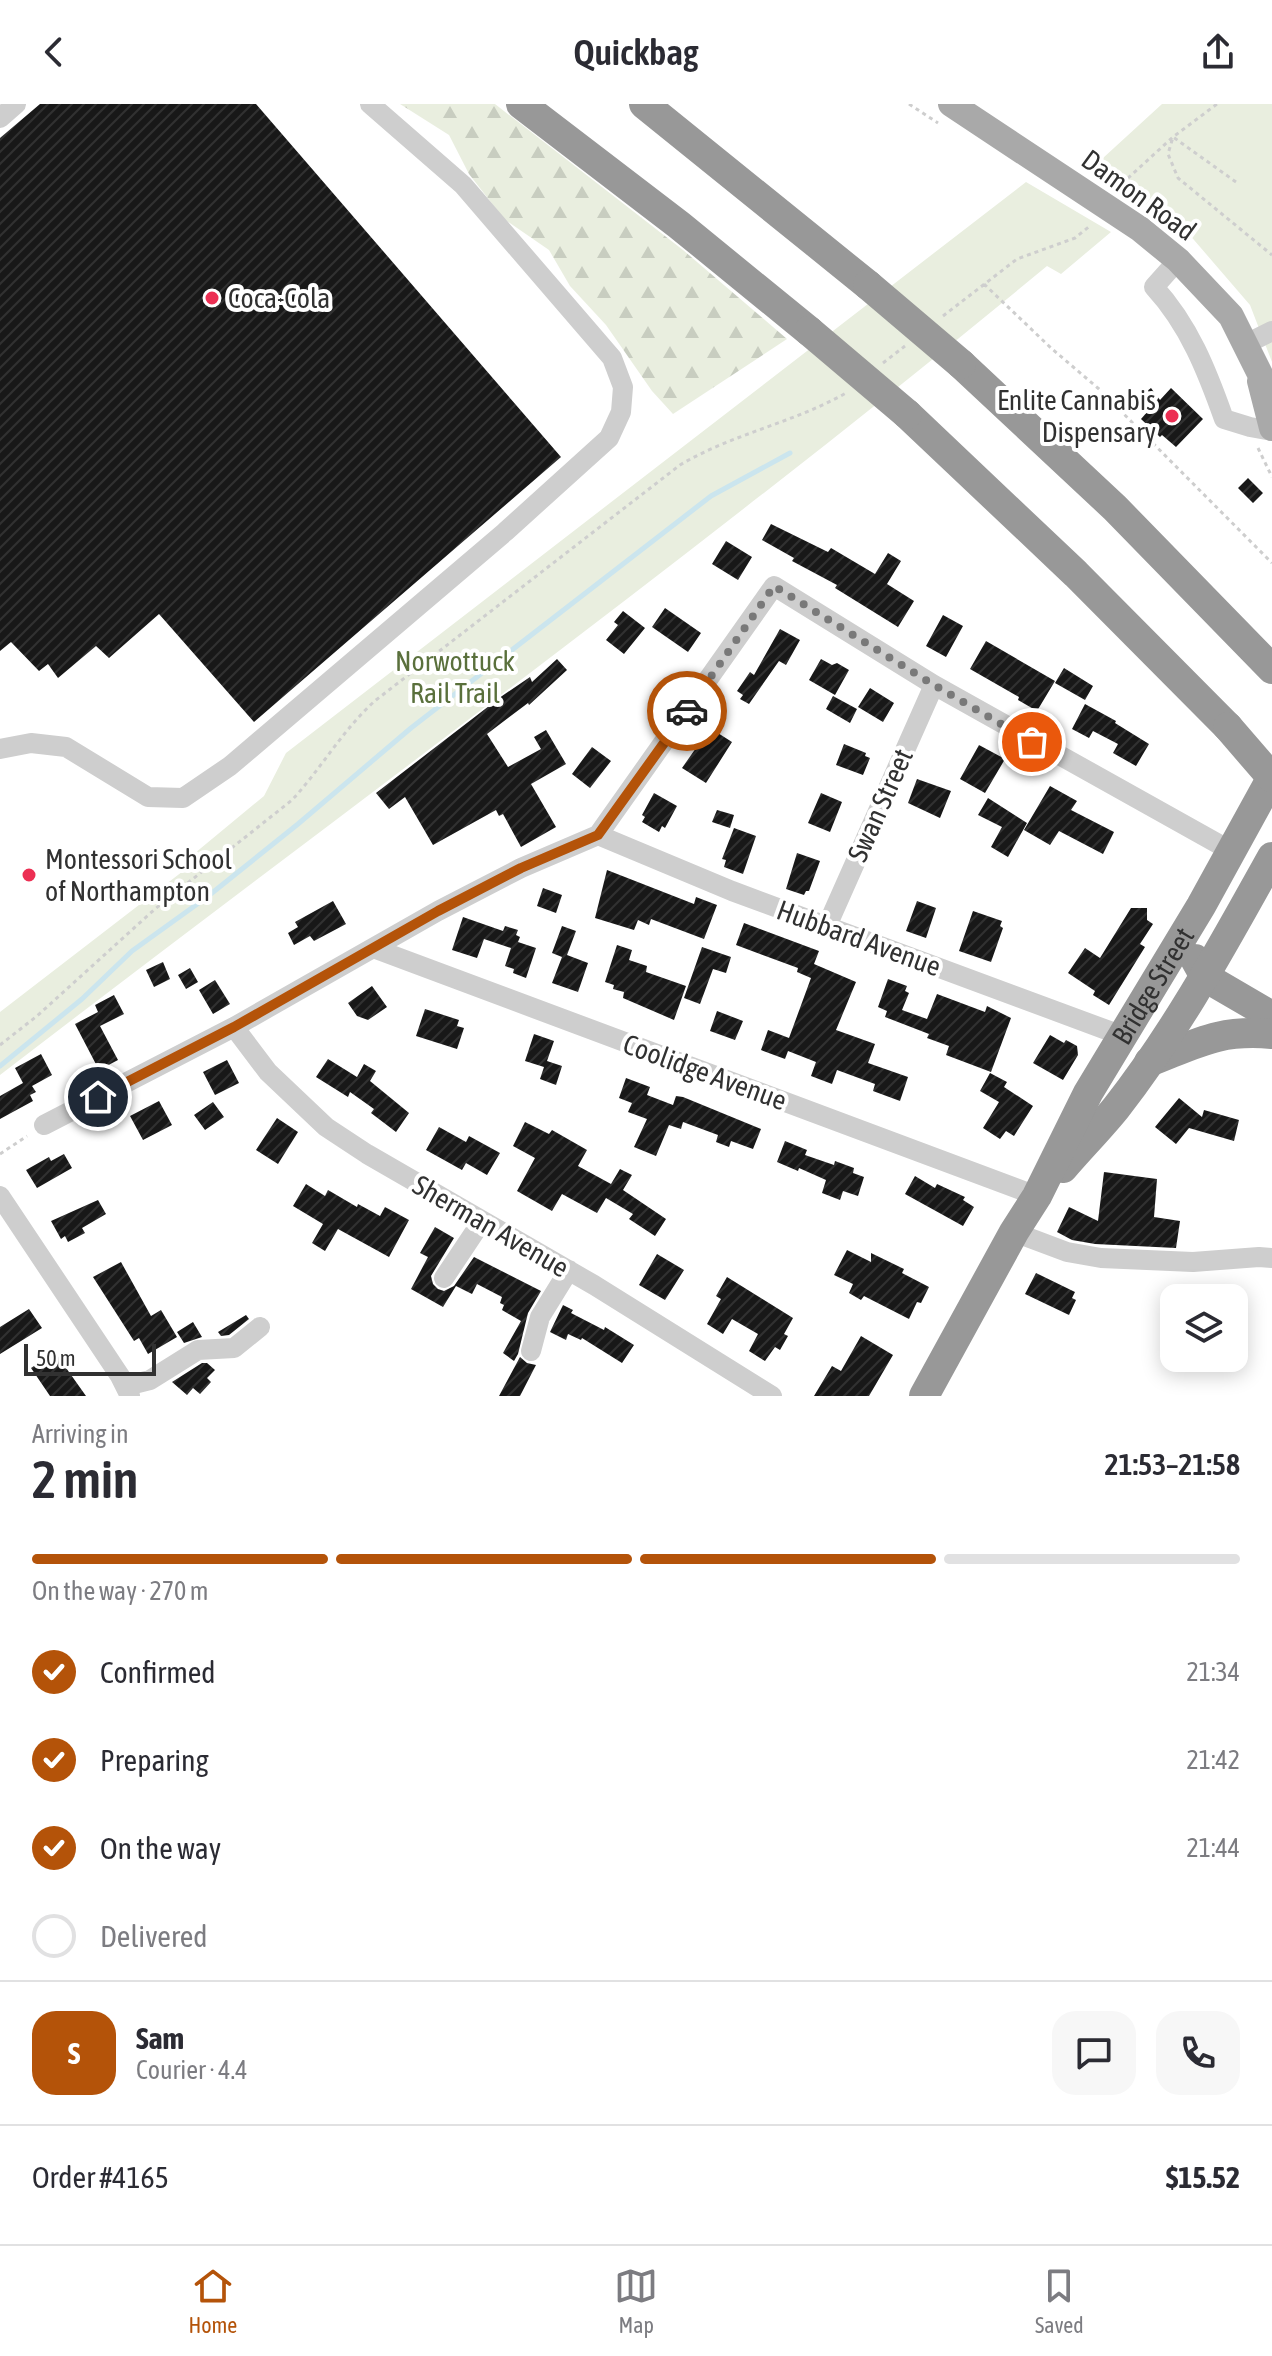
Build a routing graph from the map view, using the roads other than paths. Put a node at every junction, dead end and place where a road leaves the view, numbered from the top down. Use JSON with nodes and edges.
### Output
{"nodes":[{"id":1,"x":16,"y":104,"type":"edge"},
{"id":2,"x":370,"y":104,"type":"edge"},
{"id":3,"x":521,"y":104,"type":"edge"},
{"id":4,"x":644,"y":104,"type":"edge"},
{"id":5,"x":951,"y":104,"type":"edge"},
{"id":6,"x":0,"y":118,"type":"edge"},
{"id":7,"x":1178,"y":260,"type":"junction"},
{"id":8,"x":1272,"y":331,"type":"edge"},
{"id":9,"x":1244,"y":345,"type":"junction"},
{"id":10,"x":1257,"y":370,"type":"junction"},
{"id":11,"x":1272,"y":398,"type":"edge"},
{"id":12,"x":1266,"y":432,"type":"edge"},
{"id":13,"x":1268,"y":664,"type":"edge"},
{"id":14,"x":934,"y":685,"type":"junction"},
{"id":15,"x":0,"y":749,"type":"edge"},
{"id":16,"x":1272,"y":777,"type":"edge"},
{"id":17,"x":598,"y":835,"type":"junction"},
{"id":18,"x":1231,"y":851,"type":"junction"},
{"id":19,"x":1272,"y":857,"type":"edge"},
{"id":20,"x":1201,"y":906,"type":"junction"},
{"id":21,"x":827,"y":926,"type":"junction"},
{"id":22,"x":373,"y":948,"type":"junction"},
{"id":23,"x":1205,"y":977,"type":"junction"},
{"id":24,"x":1272,"y":1016,"type":"edge"},
{"id":25,"x":234,"y":1027,"type":"junction"},
{"id":26,"x":1272,"y":1034,"type":"edge"},
{"id":27,"x":1123,"y":1036,"type":"junction"},
{"id":28,"x":1147,"y":1063,"type":"junction"},
{"id":29,"x":44,"y":1125,"type":"road end"},
{"id":30,"x":0,"y":1196,"type":"edge"},
{"id":31,"x":1037,"y":1196,"type":"junction"},
{"id":32,"x":482,"y":1221,"type":"junction"},
{"id":33,"x":1014,"y":1232,"type":"junction"},
{"id":34,"x":1272,"y":1258,"type":"edge"},
{"id":35,"x":569,"y":1270,"type":"junction"},
{"id":36,"x":444,"y":1278,"type":"dead end"},
{"id":37,"x":260,"y":1327,"type":"dead end"},
{"id":38,"x":531,"y":1351,"type":"dead end"},
{"id":39,"x":128,"y":1391,"type":"edge"},
{"id":40,"x":772,"y":1396,"type":"edge"},
{"id":41,"x":924,"y":1396,"type":"edge"}],
"edges":[{"from":1,"to":6,"type":"street"},
{"from":2,"to":15,"type":"street"},
{"from":3,"to":16,"type":"highway","bridge":true},
{"from":4,"to":13,"type":"highway","bridge":true},
{"from":5,"to":7,"type":"main road","name":"Damon Road"},
{"from":7,"to":9,"type":"main road","name":"Damon Road"},
{"from":7,"to":12,"type":"street"},
{"from":8,"to":9,"type":"street"},
{"from":9,"to":10,"type":"main road","name":"Damon Road"},
{"from":10,"to":11,"type":"main road","name":"Damon Road"},
{"from":10,"to":12,"type":"main road","name":"Damon Road"},
{"from":14,"to":17,"type":"street"},
{"from":14,"to":18,"type":"street"},
{"from":14,"to":21,"type":"street","name":"Swan Street"},
{"from":16,"to":18,"type":"highway","name":"Bridge Street"},
{"from":17,"to":21,"type":"street","name":"Hubbard Avenue"},
{"from":17,"to":22,"type":"street"},
{"from":18,"to":20,"type":"highway","name":"Bridge Street"},
{"from":19,"to":23,"type":"highway","name":"Bridge Street"},
{"from":20,"to":23,"type":"highway"},
{"from":20,"to":27,"type":"highway","name":"Bridge Street"},
{"from":21,"to":27,"type":"street","name":"Hubbard Avenue"},
{"from":22,"to":25,"type":"street"},
{"from":22,"to":31,"type":"street","name":"Coolidge Avenue"},
{"from":23,"to":24,"type":"highway"},
{"from":23,"to":28,"type":"highway","name":"Bridge Street"},
{"from":25,"to":29,"type":"street"},
{"from":25,"to":32,"type":"street","name":"Sherman Avenue"},
{"from":26,"to":28,"type":"highway"},
{"from":27,"to":31,"type":"highway","name":"Bridge Street"},
{"from":28,"to":31,"type":"highway","name":"Bridge Street"},
{"from":30,"to":39,"type":"street"},
{"from":31,"to":33,"type":"highway","name":"Bridge Street"},
{"from":32,"to":35,"type":"street","name":"Sherman Avenue"},
{"from":32,"to":36,"type":"street"},
{"from":33,"to":34,"type":"street"},
{"from":33,"to":41,"type":"highway","name":"Bridge Street"},
{"from":35,"to":38,"type":"street"},
{"from":35,"to":40,"type":"street","name":"Sherman Avenue"},
{"from":37,"to":39,"type":"street"}]}
